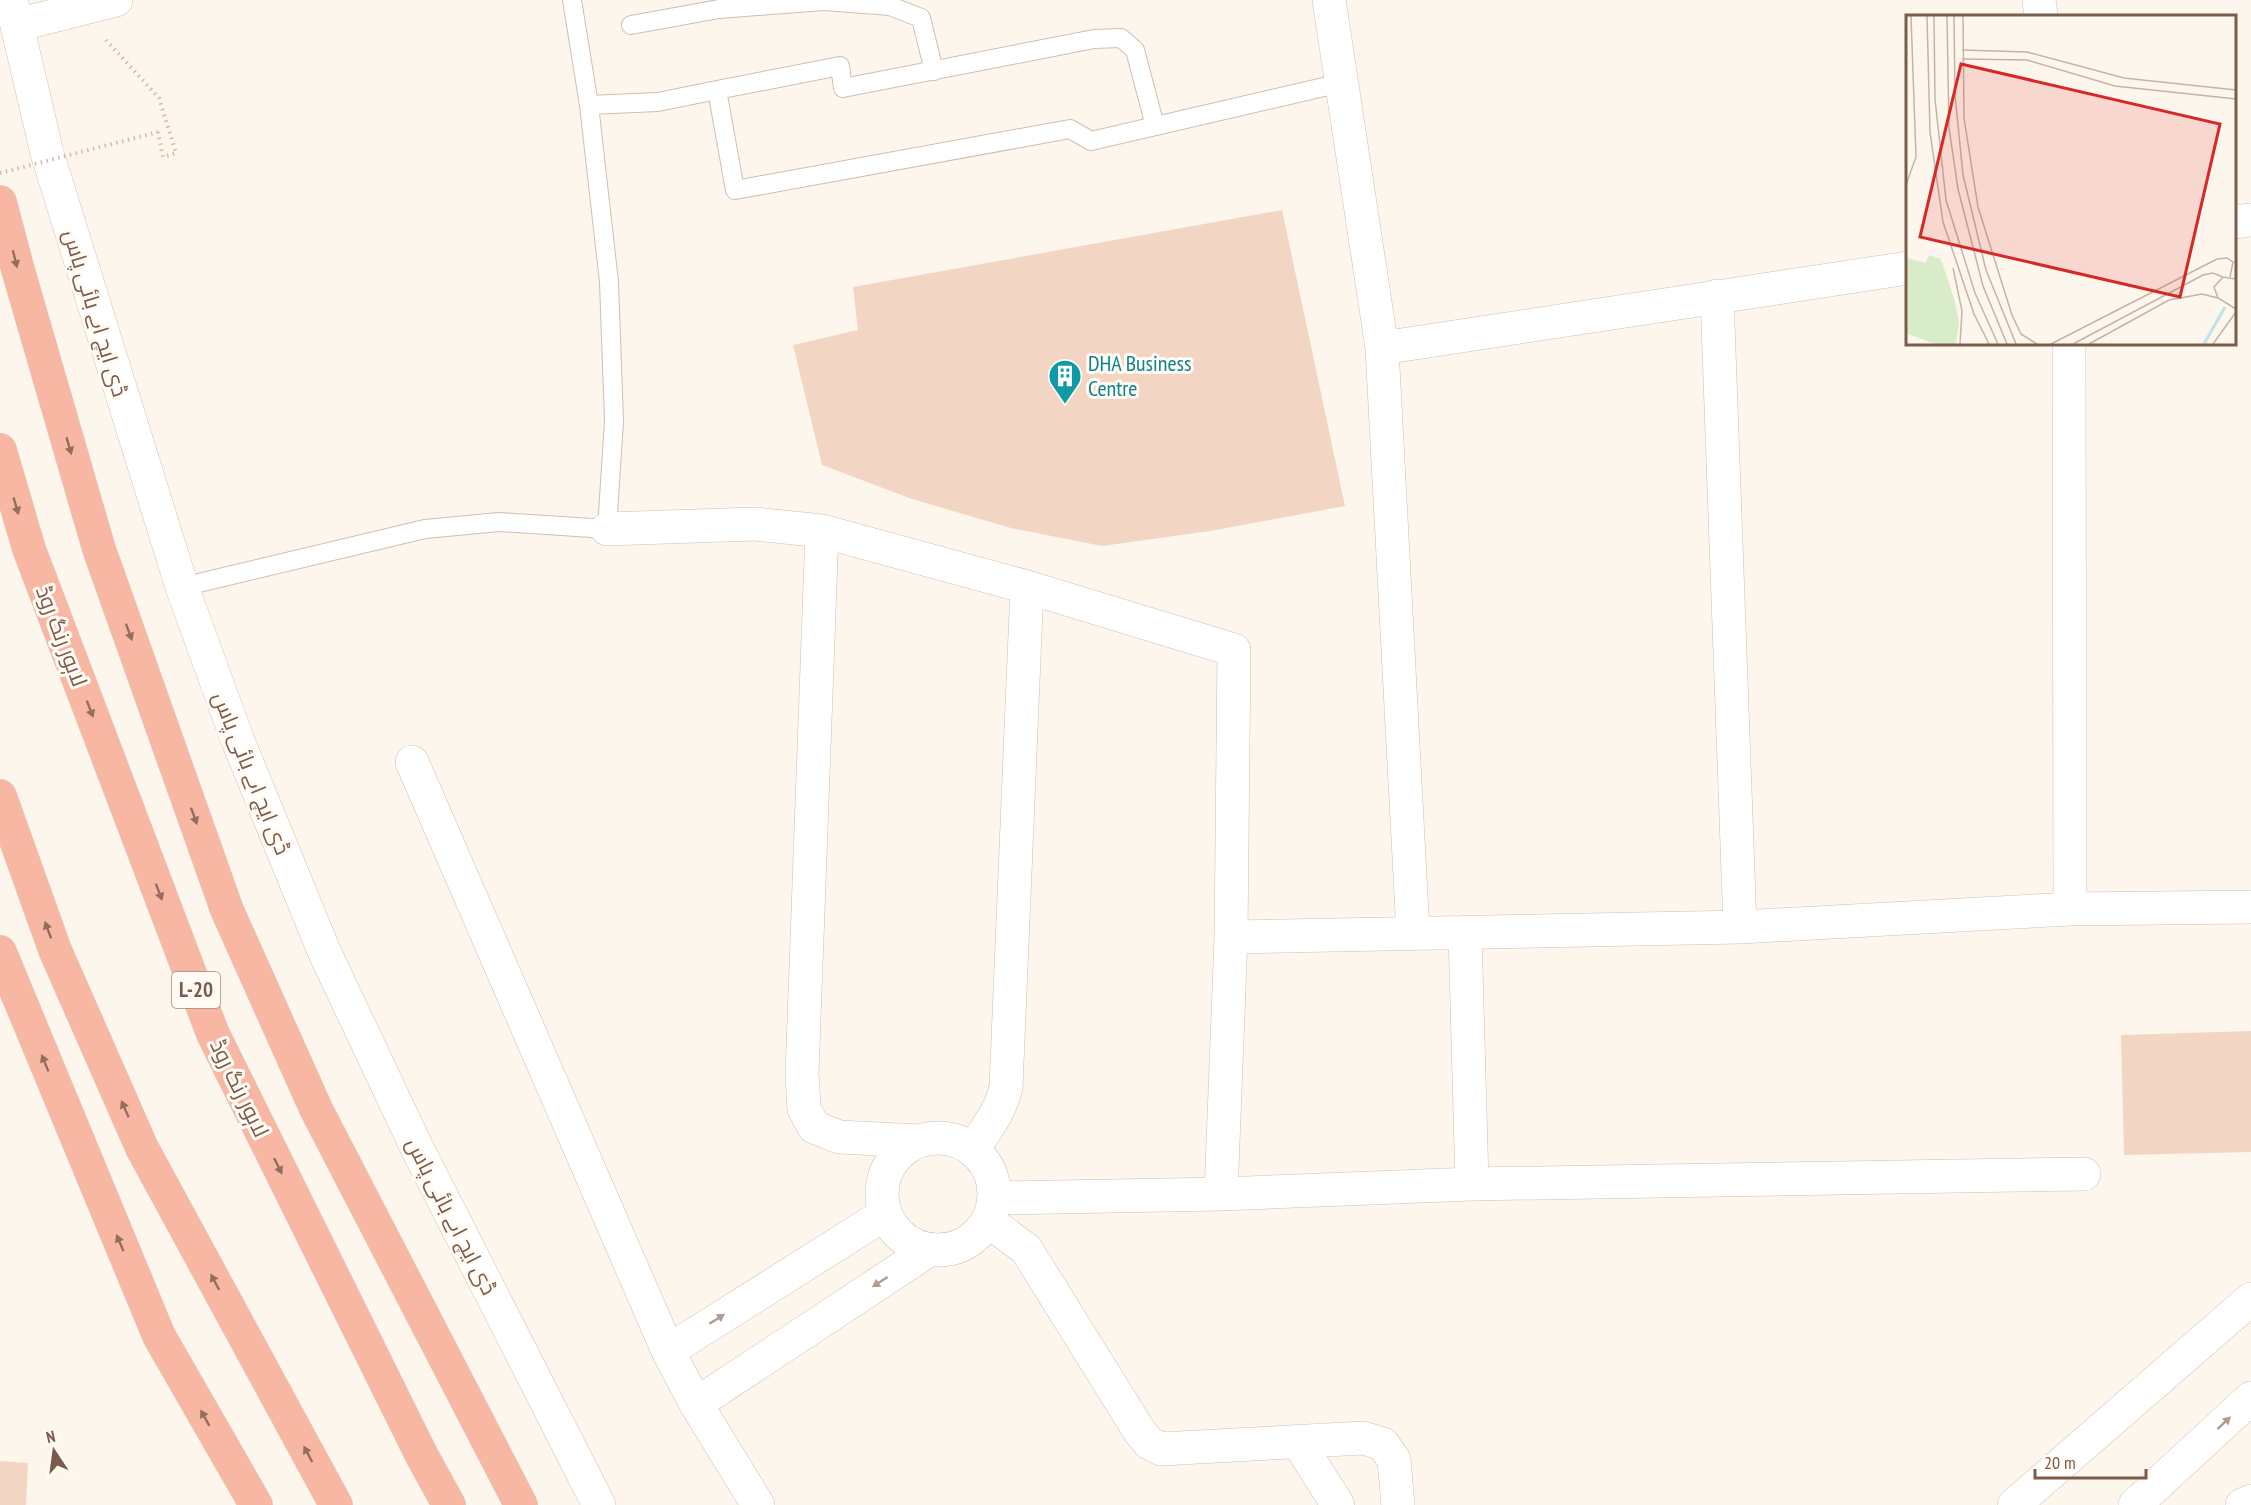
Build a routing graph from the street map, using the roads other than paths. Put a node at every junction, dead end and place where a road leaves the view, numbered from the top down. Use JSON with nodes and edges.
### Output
{"nodes":[{"id":1,"x":572,"y":0,"type":"edge"},
{"id":2,"x":1329,"y":0,"type":"edge"},
{"id":3,"x":2039,"y":0,"type":"edge"},
{"id":4,"x":105,"y":3,"type":"edge"},
{"id":5,"x":14,"y":12,"type":"edge"},
{"id":6,"x":2041,"y":15,"type":"edge"},
{"id":7,"x":631,"y":25,"type":"dead end"},
{"id":8,"x":934,"y":71,"type":"junction"},
{"id":9,"x":1341,"y":83,"type":"junction"},
{"id":10,"x":717,"y":90,"type":"junction"},
{"id":11,"x":589,"y":105,"type":"junction"},
{"id":12,"x":1155,"y":126,"type":"junction"},
{"id":13,"x":0,"y":202,"type":"edge"},
{"id":14,"x":2251,"y":220,"type":"edge"},
{"id":15,"x":2236,"y":222,"type":"edge"},
{"id":16,"x":1906,"y":268,"type":"edge"},
{"id":17,"x":1717,"y":296,"type":"junction"},
{"id":18,"x":2069,"y":345,"type":"edge"},
{"id":19,"x":1382,"y":348,"type":"junction"},
{"id":20,"x":0,"y":450,"type":"edge"},
{"id":21,"x":607,"y":529,"type":"junction"},
{"id":22,"x":822,"y":531,"type":"junction"},
{"id":23,"x":182,"y":587,"type":"junction"},
{"id":24,"x":1027,"y":587,"type":"junction"},
{"id":25,"x":412,"y":762,"type":"dead end"},
{"id":26,"x":0,"y":796,"type":"edge"},
{"id":27,"x":2251,"y":907,"type":"edge"},
{"id":28,"x":2070,"y":909,"type":"junction"},
{"id":29,"x":1740,"y":927,"type":"junction"},
{"id":30,"x":1465,"y":932,"type":"junction"},
{"id":31,"x":1413,"y":933,"type":"junction"},
{"id":32,"x":1231,"y":936,"type":"junction"},
{"id":33,"x":0,"y":952,"type":"edge"},
{"id":34,"x":919,"y":1141,"type":"junction"},
{"id":35,"x":973,"y":1149,"type":"junction"},
{"id":36,"x":2084,"y":1174,"type":"dead end"},
{"id":37,"x":1472,"y":1184,"type":"junction"},
{"id":38,"x":1221,"y":1194,"type":"junction"},
{"id":39,"x":992,"y":1210,"type":"junction"},
{"id":40,"x":885,"y":1214,"type":"junction"},
{"id":41,"x":929,"y":1250,"type":"junction"},
{"id":42,"x":2251,"y":1299,"type":"edge"},
{"id":43,"x":668,"y":1350,"type":"junction"},
{"id":44,"x":2251,"y":1398,"type":"edge"},
{"id":45,"x":696,"y":1404,"type":"junction"},
{"id":46,"x":1298,"y":1442,"type":"junction"},
{"id":47,"x":230,"y":1462,"type":"junction"},
{"id":48,"x":2251,"y":1501,"type":"edge"},
{"id":49,"x":248,"y":1505,"type":"edge"},
{"id":50,"x":256,"y":1505,"type":"edge"},
{"id":51,"x":336,"y":1505,"type":"edge"},
{"id":52,"x":449,"y":1505,"type":"edge"},
{"id":53,"x":521,"y":1505,"type":"edge"},
{"id":54,"x":599,"y":1505,"type":"edge"},
{"id":55,"x":758,"y":1505,"type":"edge"},
{"id":56,"x":1338,"y":1505,"type":"edge"},
{"id":57,"x":1398,"y":1505,"type":"edge"},
{"id":58,"x":2014,"y":1505,"type":"edge"},
{"id":59,"x":2135,"y":1505,"type":"edge"},
{"id":60,"x":2242,"y":1505,"type":"edge"}],
"edges":[{"from":1,"to":11,"type":"lane"},
{"from":2,"to":9,"type":"street"},
{"from":3,"to":6,"type":"street"},
{"from":4,"to":5,"type":"street"},
{"from":5,"to":23,"type":"street","name":"ڈی ایچ اے بائی پاس"},
{"from":7,"to":8,"type":"lane"},
{"from":8,"to":10,"type":"lane"},
{"from":8,"to":12,"type":"lane"},
{"from":9,"to":12,"type":"lane"},
{"from":9,"to":19,"type":"street"},
{"from":10,"to":11,"type":"lane"},
{"from":10,"to":12,"type":"lane"},
{"from":11,"to":21,"type":"lane"},
{"from":13,"to":53,"type":"highway","one_way":true},
{"from":14,"to":15,"type":"street"},
{"from":16,"to":17,"type":"street"},
{"from":17,"to":19,"type":"street"},
{"from":17,"to":29,"type":"street"},
{"from":18,"to":28,"type":"street"},
{"from":19,"to":31,"type":"street"},
{"from":20,"to":52,"type":"highway","name":"لاہور رنگ روڈ","number":"L-20","one_way":true},
{"from":21,"to":22,"type":"street"},
{"from":21,"to":23,"type":"lane"},
{"from":22,"to":24,"type":"street"},
{"from":22,"to":34,"type":"street"},
{"from":23,"to":54,"type":"street","name":"ڈی ایچ اے بائی پاس"},
{"from":24,"to":32,"type":"street"},
{"from":24,"to":35,"type":"street"},
{"from":25,"to":43,"type":"street"},
{"from":51,"to":26,"type":"highway","one_way":true},
{"from":27,"to":28,"type":"street"},
{"from":28,"to":29,"type":"street"},
{"from":29,"to":30,"type":"street"},
{"from":30,"to":31,"type":"street"},
{"from":30,"to":37,"type":"street"},
{"from":31,"to":32,"type":"street"},
{"from":32,"to":38,"type":"street"},
{"from":47,"to":33,"type":"highway","one_way":true},
{"from":34,"to":35,"type":"street"},
{"from":34,"to":40,"type":"street"},
{"from":35,"to":39,"type":"street"},
{"from":36,"to":37,"type":"street"},
{"from":37,"to":38,"type":"street"},
{"from":38,"to":39,"type":"street"},
{"from":39,"to":41,"type":"street"},
{"from":39,"to":46,"type":"street"},
{"from":40,"to":41,"type":"street"},
{"from":43,"to":40,"type":"street","one_way":true},
{"from":41,"to":45,"type":"street","one_way":true},
{"from":42,"to":58,"type":"street"},
{"from":43,"to":45,"type":"street"},
{"from":59,"to":44,"type":"street","one_way":true},
{"from":45,"to":55,"type":"street"},
{"from":46,"to":56,"type":"street"},
{"from":46,"to":57,"type":"street"},
{"from":47,"to":49,"type":"highway"},
{"from":47,"to":50,"type":"highway"},
{"from":48,"to":60,"type":"street"}]}
